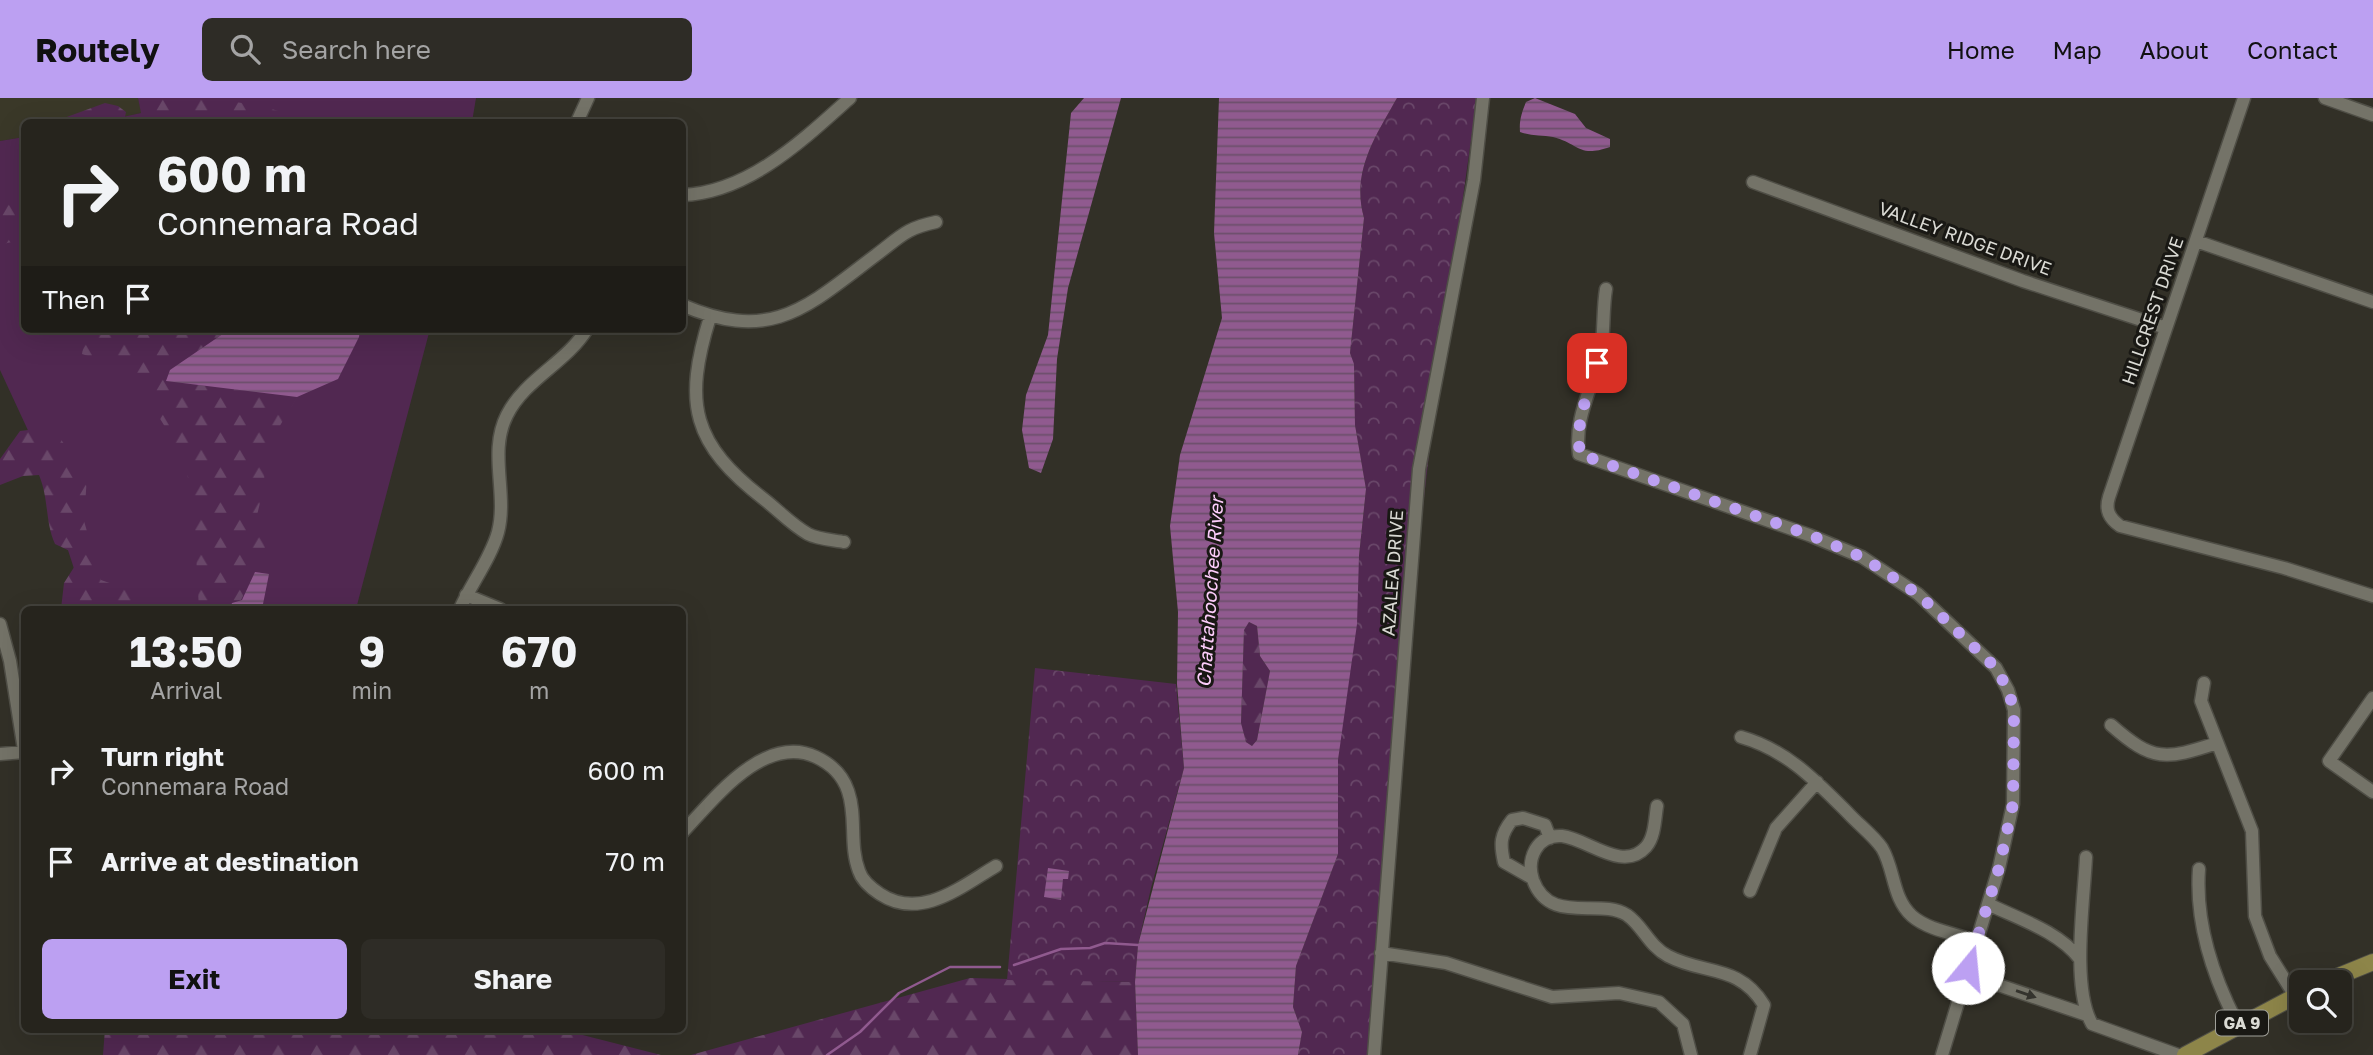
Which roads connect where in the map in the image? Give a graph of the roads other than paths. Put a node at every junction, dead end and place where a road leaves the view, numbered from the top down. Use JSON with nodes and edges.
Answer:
{"nodes":[{"id":1,"x":588,"y":98,"type":"edge"},
{"id":2,"x":850,"y":98,"type":"edge"},
{"id":3,"x":1483,"y":98,"type":"edge"},
{"id":4,"x":2244,"y":98,"type":"edge"},
{"id":5,"x":2325,"y":98,"type":"edge"},
{"id":6,"x":2373,"y":115,"type":"edge"},
{"id":7,"x":578,"y":119,"type":"edge"},
{"id":8,"x":1753,"y":181,"type":"dead end"},
{"id":9,"x":686,"y":195,"type":"edge"},
{"id":10,"x":936,"y":222,"type":"dead end"},
{"id":11,"x":2196,"y":241,"type":"junction"},
{"id":12,"x":1606,"y":289,"type":"dead end"},
{"id":13,"x":2373,"y":302,"type":"edge"},
{"id":14,"x":686,"y":307,"type":"edge"},
{"id":15,"x":710,"y":317,"type":"junction"},
{"id":16,"x":2166,"y":328,"type":"junction"},
{"id":17,"x":584,"y":333,"type":"edge"},
{"id":18,"x":844,"y":542,"type":"dead end"},
{"id":19,"x":466,"y":595,"type":"junction"},
{"id":20,"x":2373,"y":596,"type":"edge"},
{"id":21,"x":461,"y":606,"type":"edge"},
{"id":22,"x":493,"y":606,"type":"edge"},
{"id":23,"x":0,"y":624,"type":"edge"},
{"id":24,"x":2204,"y":683,"type":"dead end"},
{"id":25,"x":2373,"y":698,"type":"edge"},
{"id":26,"x":2111,"y":725,"type":"dead end"},
{"id":27,"x":21,"y":732,"type":"edge"},
{"id":28,"x":1741,"y":737,"type":"dead end"},
{"id":29,"x":2217,"y":743,"type":"junction"},
{"id":30,"x":21,"y":751,"type":"edge"},
{"id":31,"x":0,"y":754,"type":"edge"},
{"id":32,"x":1817,"y":782,"type":"junction"},
{"id":33,"x":2371,"y":788,"type":"edge"},
{"id":34,"x":1657,"y":806,"type":"dead end"},
{"id":35,"x":686,"y":829,"type":"edge"},
{"id":36,"x":1550,"y":838,"type":"junction"},
{"id":37,"x":2086,"y":857,"type":"dead end"},
{"id":38,"x":996,"y":866,"type":"dead end"},
{"id":39,"x":2199,"y":869,"type":"dead end"},
{"id":40,"x":1532,"y":877,"type":"junction"},
{"id":41,"x":1750,"y":891,"type":"dead end"},
{"id":42,"x":1988,"y":904,"type":"junction"},
{"id":43,"x":1976,"y":941,"type":"junction"},
{"id":44,"x":1381,"y":953,"type":"junction"},
{"id":45,"x":2080,"y":959,"type":"junction"},
{"id":46,"x":2373,"y":962,"type":"edge"},
{"id":47,"x":1967,"y":971,"type":"junction"},
{"id":48,"x":2352,"y":971,"type":"edge"},
{"id":49,"x":2289,"y":982,"type":"edge"},
{"id":50,"x":2289,"y":1000,"type":"edge"},
{"id":51,"x":2086,"y":1012,"type":"junction"},
{"id":52,"x":2238,"y":1025,"type":"junction"},
{"id":53,"x":1374,"y":1055,"type":"edge"},
{"id":54,"x":1691,"y":1055,"type":"edge"},
{"id":55,"x":1750,"y":1055,"type":"edge"},
{"id":56,"x":1942,"y":1055,"type":"edge"},
{"id":57,"x":2178,"y":1055,"type":"edge"},
{"id":58,"x":2185,"y":1055,"type":"edge"}],
"edges":[{"from":1,"to":7,"type":"street"},
{"from":2,"to":9,"type":"street"},
{"from":3,"to":44,"type":"street","name":"AZALEA DRIVE"},
{"from":4,"to":11,"type":"street","name":"HILLCREST DRIVE"},
{"from":5,"to":6,"type":"street"},
{"from":8,"to":16,"type":"street","name":"VALLEY RIDGE DRIVE"},
{"from":10,"to":15,"type":"street"},
{"from":11,"to":13,"type":"street"},
{"from":11,"to":16,"type":"street","name":"HILLCREST DRIVE"},
{"from":12,"to":42,"type":"street"},
{"from":14,"to":15,"type":"street"},
{"from":15,"to":18,"type":"street"},
{"from":16,"to":20,"type":"street","name":"HILLCREST DRIVE"},
{"from":17,"to":19,"type":"street"},
{"from":19,"to":21,"type":"street"},
{"from":19,"to":22,"type":"street"},
{"from":23,"to":27,"type":"street"},
{"from":24,"to":29,"type":"street"},
{"from":25,"to":33,"type":"street"},
{"from":26,"to":29,"type":"street"},
{"from":28,"to":32,"type":"street"},
{"from":29,"to":49,"type":"street"},
{"from":30,"to":31,"type":"street"},
{"from":32,"to":41,"type":"street"},
{"from":32,"to":43,"type":"street"},
{"from":34,"to":36,"type":"street"},
{"from":35,"to":38,"type":"street"},
{"from":36,"to":40,"type":"street"},
{"from":36,"to":40,"type":"street"},
{"from":37,"to":45,"type":"street"},
{"from":39,"to":52,"type":"street"},
{"from":40,"to":55,"type":"street"},
{"from":42,"to":43,"type":"street"},
{"from":42,"to":45,"type":"street"},
{"from":43,"to":47,"type":"street"},
{"from":44,"to":53,"type":"street","name":"AZALEA DRIVE"},
{"from":44,"to":54,"type":"street"},
{"from":45,"to":51,"type":"street"},
{"from":46,"to":48,"type":"main road"},
{"from":47,"to":51,"type":"street","one_way":true},
{"from":47,"to":56,"type":"street"},
{"from":50,"to":52,"type":"main road","number":"GA 9"},
{"from":51,"to":57,"type":"street"},
{"from":52,"to":58,"type":"main road","number":"GA 9"}]}
